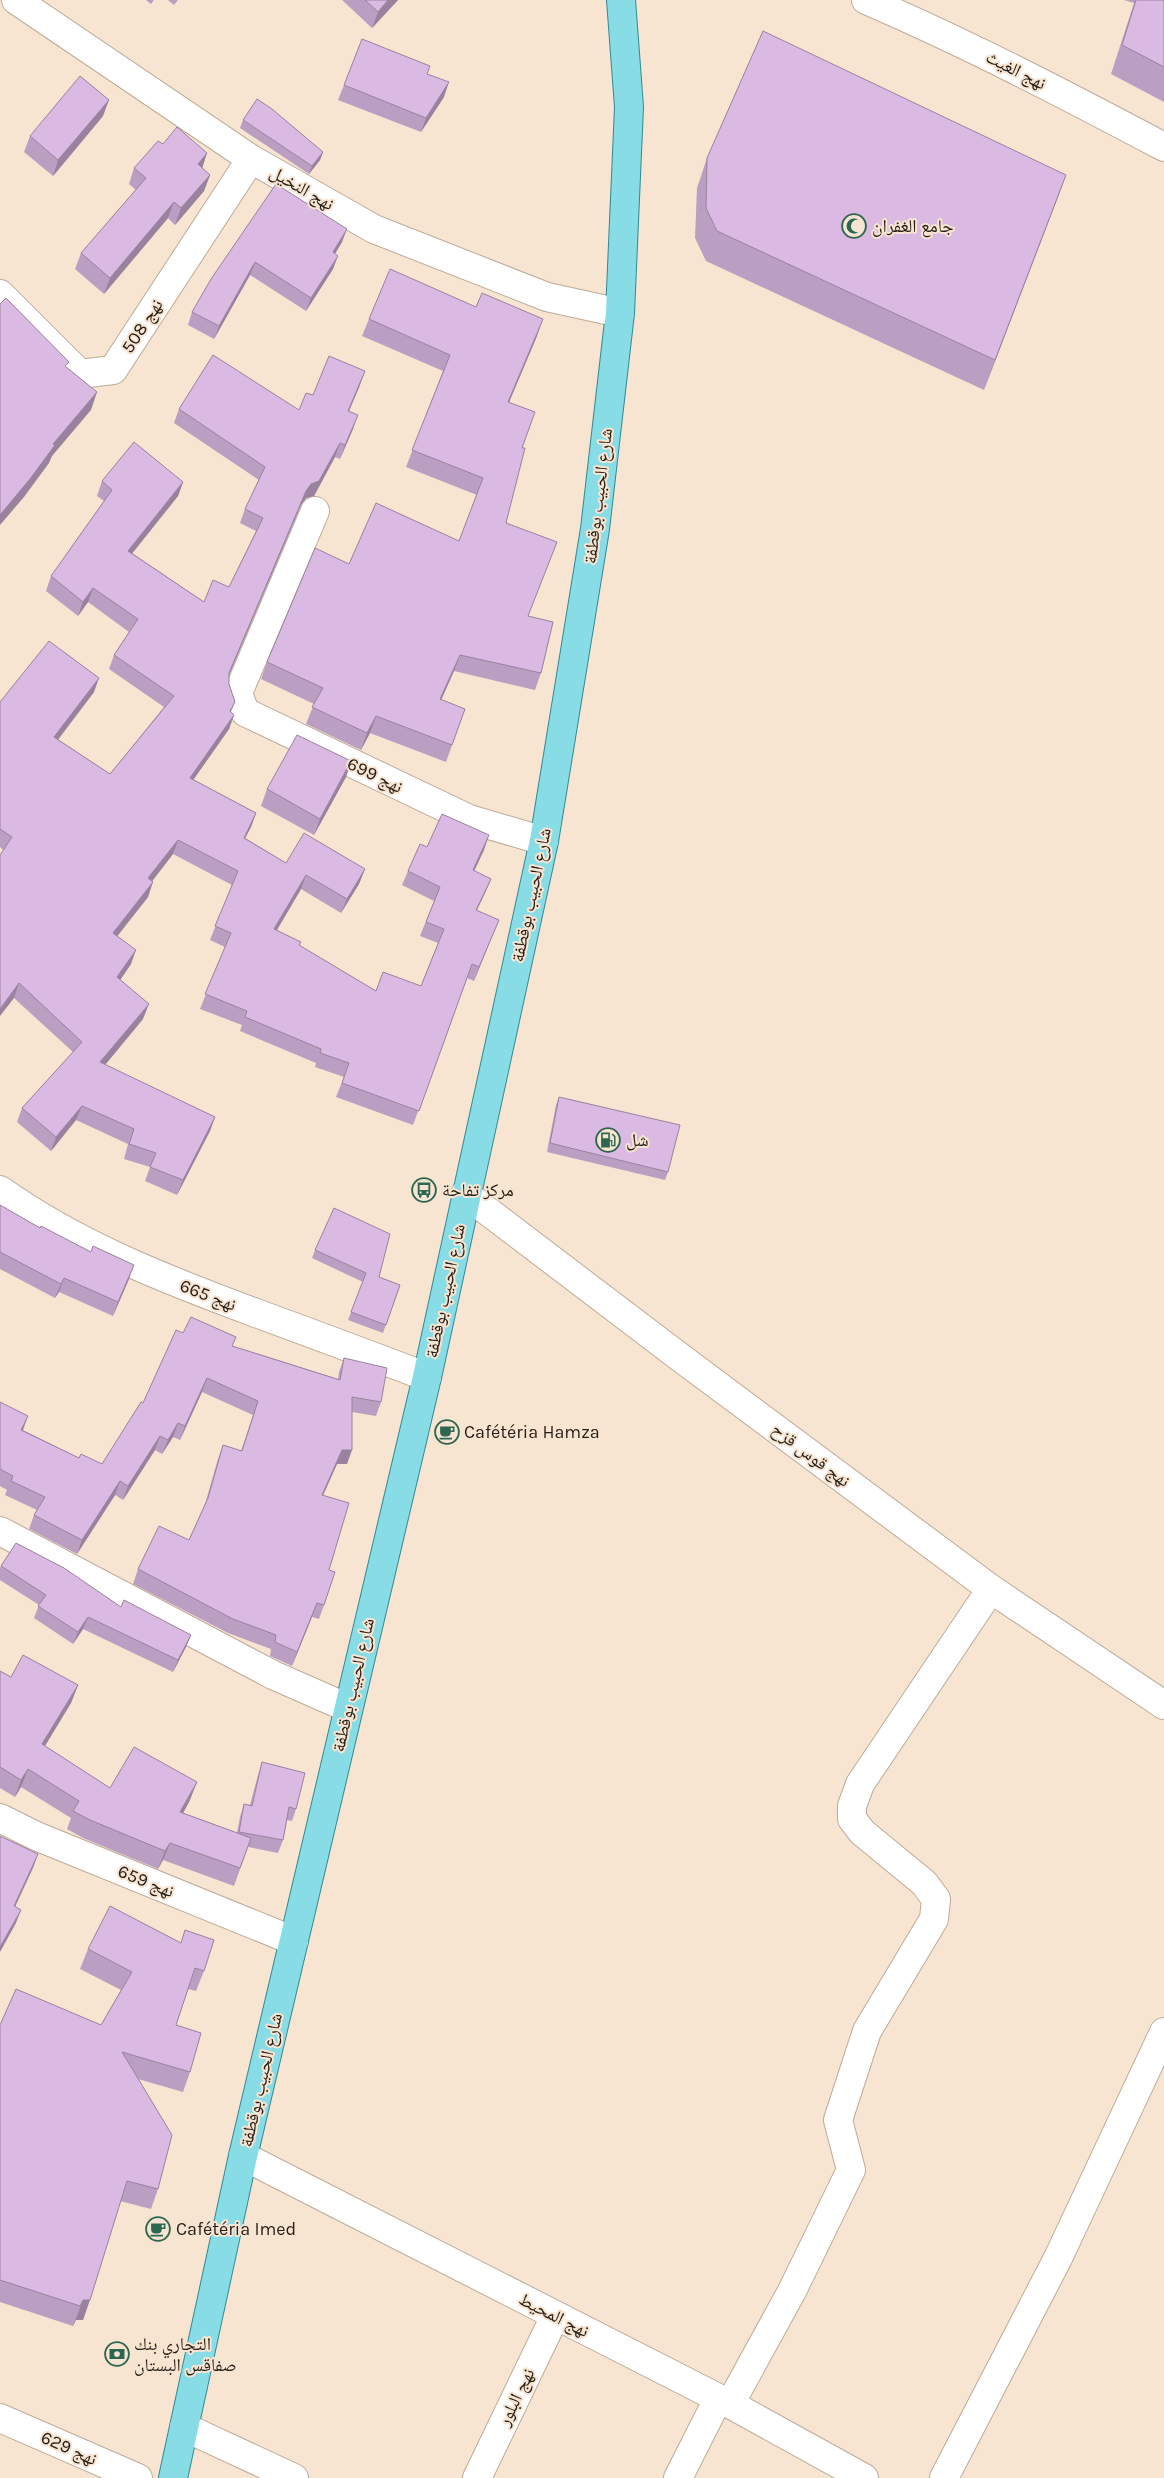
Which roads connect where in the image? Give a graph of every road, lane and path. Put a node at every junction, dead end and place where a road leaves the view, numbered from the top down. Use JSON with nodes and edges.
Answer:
{"nodes":[{"id":1,"x":16,"y":0,"type":"edge"},
{"id":2,"x":621,"y":0,"type":"edge"},
{"id":3,"x":866,"y":0,"type":"edge"},
{"id":4,"x":1164,"y":147,"type":"edge"},
{"id":5,"x":251,"y":159,"type":"junction"},
{"id":6,"x":0,"y":294,"type":"edge"},
{"id":7,"x":620,"y":313,"type":"junction"},
{"id":8,"x":314,"y":511,"type":"dead end"},
{"id":9,"x":544,"y":841,"type":"junction"},
{"id":10,"x":0,"y":1190,"type":"edge"},
{"id":11,"x":465,"y":1194,"type":"junction"},
{"id":12,"x":427,"y":1377,"type":"junction"},
{"id":13,"x":0,"y":1531,"type":"edge"},
{"id":14,"x":991,"y":1589,"type":"junction"},
{"id":15,"x":1164,"y":1705,"type":"edge"},
{"id":16,"x":348,"y":1708,"type":"junction"},
{"id":17,"x":0,"y":1818,"type":"edge"},
{"id":18,"x":294,"y":1941,"type":"junction"},
{"id":19,"x":1164,"y":2032,"type":"edge"},
{"id":20,"x":242,"y":2156,"type":"junction"},
{"id":21,"x":555,"y":2316,"type":"junction"},
{"id":22,"x":724,"y":2401,"type":"junction"},
{"id":23,"x":0,"y":2418,"type":"edge"},
{"id":24,"x":184,"y":2426,"type":"junction"},
{"id":25,"x":138,"y":2478,"type":"edge"},
{"id":26,"x":173,"y":2478,"type":"edge"},
{"id":27,"x":294,"y":2478,"type":"edge"},
{"id":28,"x":477,"y":2478,"type":"edge"},
{"id":29,"x":678,"y":2478,"type":"edge"},
{"id":30,"x":864,"y":2478,"type":"edge"},
{"id":31,"x":944,"y":2478,"type":"edge"}],
"edges":[{"from":1,"to":5,"type":"street","name":"نهج النخيل"},
{"from":2,"to":7,"type":"main road","name":"شارع الحبيب بوقطفة"},
{"from":3,"to":4,"type":"street","name":"نهج الغيث"},
{"from":5,"to":6,"type":"street","name":"نهج 508"},
{"from":5,"to":7,"type":"street","name":"نهج النخيل"},
{"from":7,"to":9,"type":"main road","name":"شارع الحبيب بوقطفة"},
{"from":8,"to":9,"type":"street","name":"نهج 699"},
{"from":9,"to":11,"type":"main road","name":"شارع الحبيب بوقطفة"},
{"from":10,"to":12,"type":"street","name":"نهج 665"},
{"from":11,"to":12,"type":"main road","name":"شارع الحبيب بوقطفة"},
{"from":11,"to":14,"type":"street","name":"نهج قوس قزح"},
{"from":12,"to":16,"type":"main road","name":"شارع الحبيب بوقطفة"},
{"from":13,"to":16,"type":"street"},
{"from":14,"to":15,"type":"street","name":"نهج قوس قزح"},
{"from":14,"to":22,"type":"street"},
{"from":16,"to":18,"type":"main road","name":"شارع الحبيب بوقطفة"},
{"from":17,"to":18,"type":"street","name":"نهج 659"},
{"from":18,"to":20,"type":"main road","name":"شارع الحبيب بوقطفة"},
{"from":19,"to":31,"type":"street"},
{"from":20,"to":21,"type":"street","name":"نهج المحيط"},
{"from":20,"to":24,"type":"main road","name":"شارع الحبيب بوقطفة"},
{"from":21,"to":22,"type":"street","name":"نهج المحيط"},
{"from":21,"to":28,"type":"street","name":"نهج البلور"},
{"from":22,"to":29,"type":"street"},
{"from":22,"to":30,"type":"street","name":"نهج المحيط"},
{"from":23,"to":25,"type":"street","name":"نهج 629"},
{"from":24,"to":26,"type":"main road","name":"شارع الحبيب بوقطفة"},
{"from":24,"to":27,"type":"street"}]}
